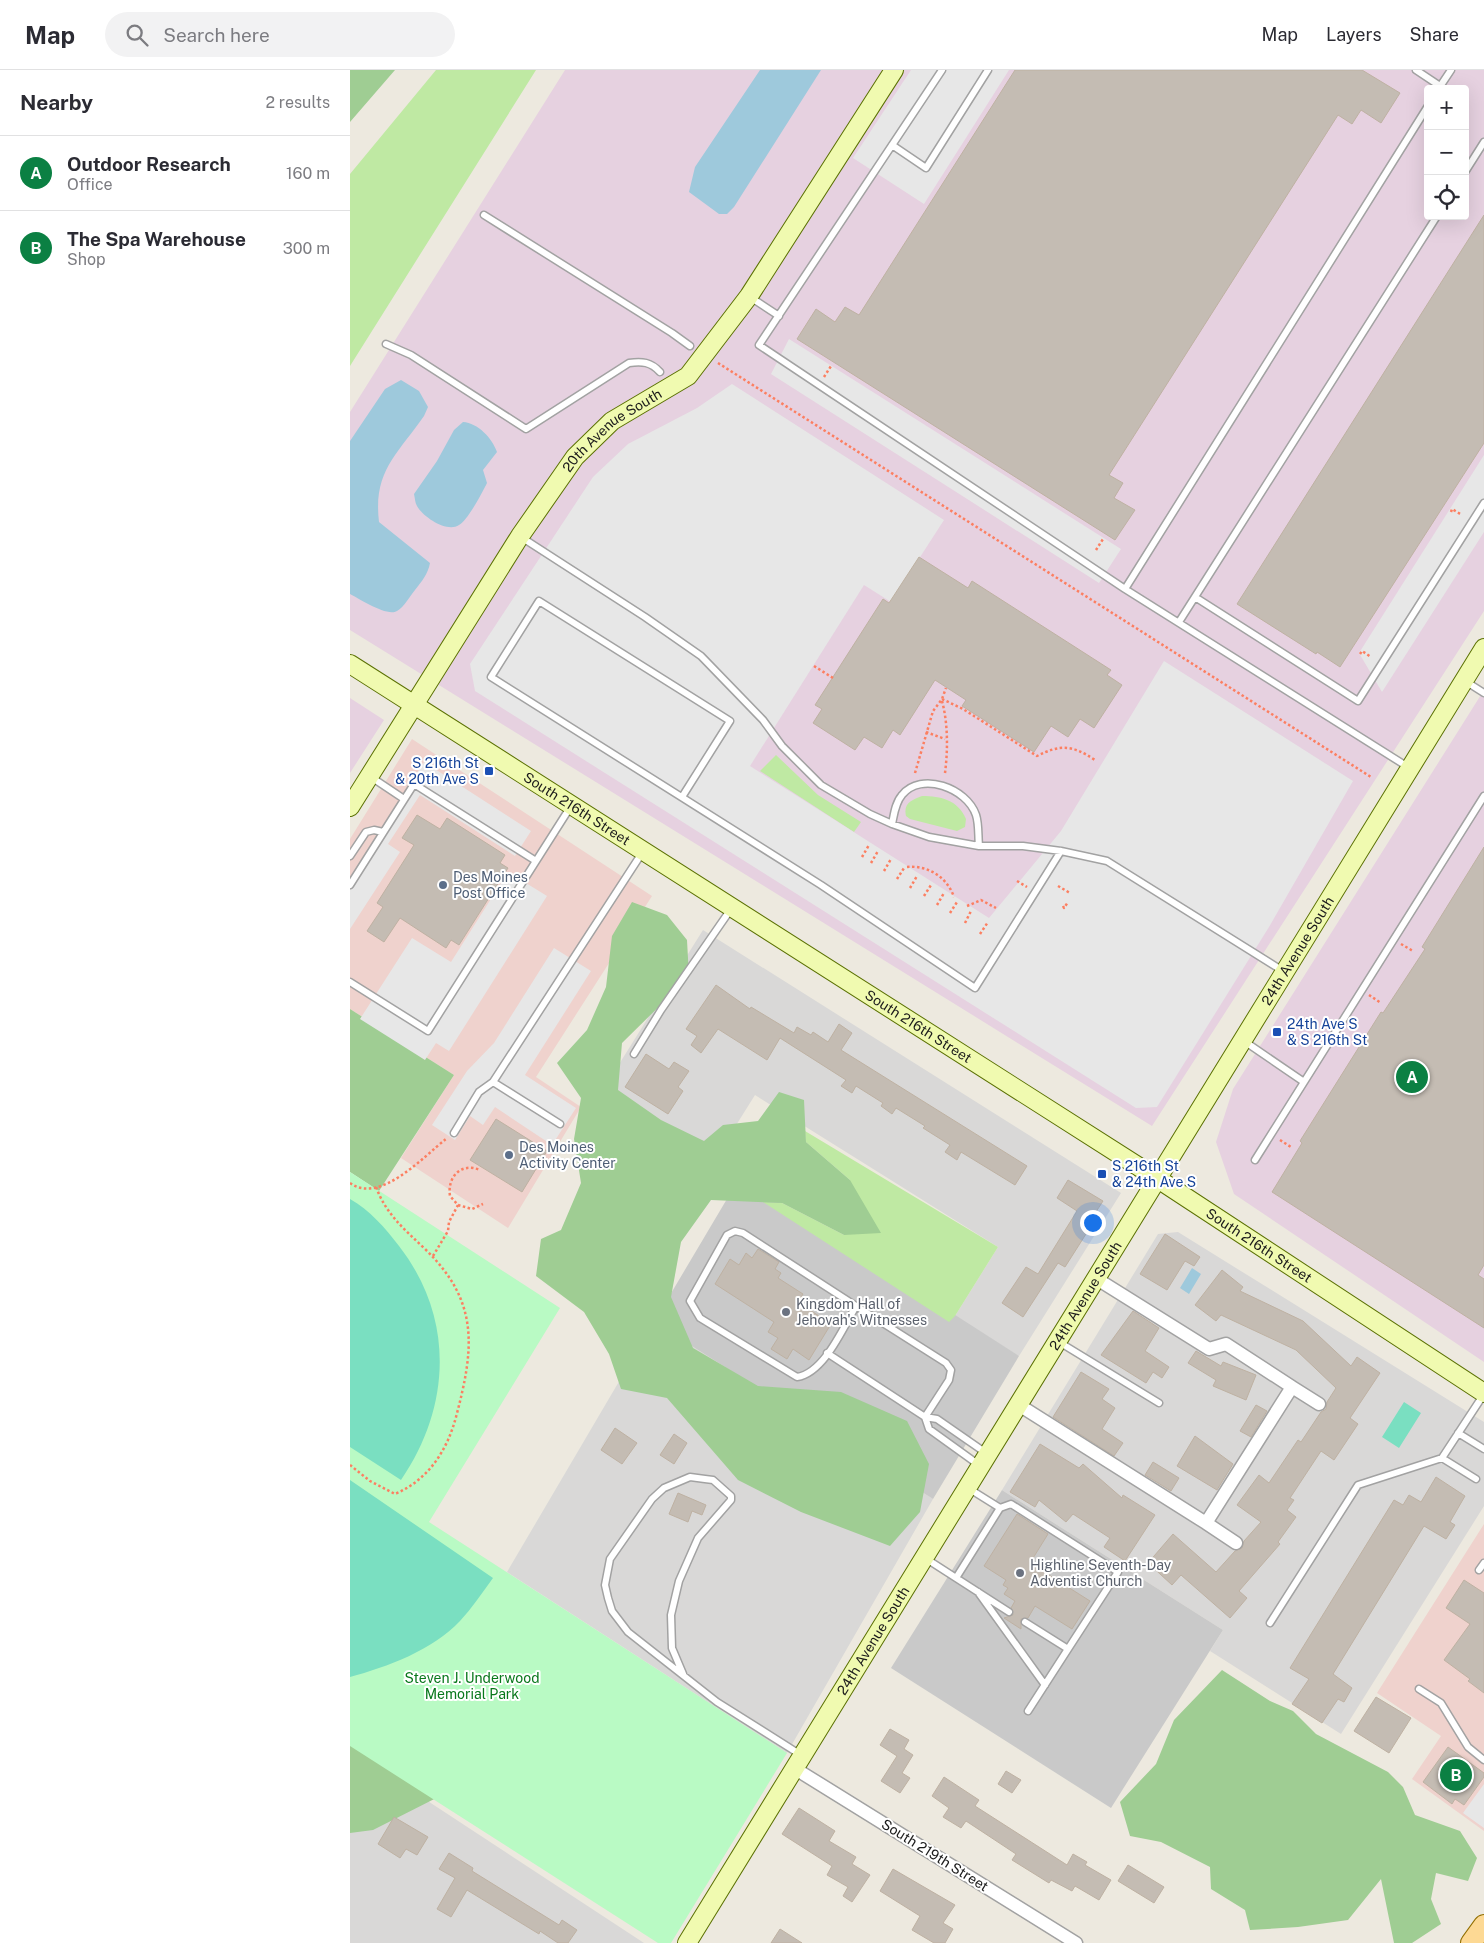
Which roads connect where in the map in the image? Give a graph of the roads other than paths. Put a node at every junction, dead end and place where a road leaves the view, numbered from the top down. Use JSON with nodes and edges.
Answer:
{"nodes":[{"id":1,"x":894,"y":70,"type":"edge"},
{"id":2,"x":942,"y":70,"type":"edge"},
{"id":3,"x":988,"y":70,"type":"edge"},
{"id":4,"x":1416,"y":70,"type":"edge"},
{"id":5,"x":1451,"y":70,"type":"edge"},
{"id":6,"x":1437,"y":85,"type":"edge"},
{"id":7,"x":1441,"y":85,"type":"edge"},
{"id":8,"x":1424,"y":112,"type":"edge"},
{"id":9,"x":1484,"y":142,"type":"edge"},
{"id":10,"x":892,"y":145,"type":"junction"},
{"id":11,"x":1469,"y":166,"type":"edge"},
{"id":12,"x":484,"y":214,"type":"dead end"},
{"id":13,"x":1434,"y":220,"type":"edge"},
{"id":14,"x":749,"y":296,"type":"junction"},
{"id":15,"x":779,"y":316,"type":"junction"},
{"id":16,"x":386,"y":344,"type":"dead end"},
{"id":17,"x":690,"y":346,"type":"dead end"},
{"id":18,"x":660,"y":372,"type":"dead end"},
{"id":19,"x":1484,"y":503,"type":"edge"},
{"id":20,"x":520,"y":536,"type":"junction"},
{"id":21,"x":1125,"y":589,"type":"junction"},
{"id":22,"x":1195,"y":597,"type":"junction"},
{"id":23,"x":1179,"y":622,"type":"junction"},
{"id":24,"x":1484,"y":648,"type":"edge"},
{"id":25,"x":350,"y":664,"type":"edge"},
{"id":26,"x":1464,"y":680,"type":"junction"},
{"id":27,"x":1484,"y":693,"type":"edge"},
{"id":28,"x":414,"y":705,"type":"junction"},
{"id":29,"x":1409,"y":768,"type":"junction"},
{"id":30,"x":370,"y":776,"type":"junction"},
{"id":31,"x":1484,"y":796,"type":"edge"},
{"id":32,"x":682,"y":797,"type":"junction"},
{"id":33,"x":404,"y":799,"type":"junction"},
{"id":34,"x":572,"y":804,"type":"junction"},
{"id":35,"x":350,"y":807,"type":"edge"},
{"id":36,"x":892,"y":824,"type":"junction"},
{"id":37,"x":383,"y":832,"type":"junction"},
{"id":38,"x":979,"y":846,"type":"junction"},
{"id":39,"x":644,"y":850,"type":"junction"},
{"id":40,"x":1061,"y":851,"type":"junction"},
{"id":41,"x":350,"y":856,"type":"edge"},
{"id":42,"x":536,"y":861,"type":"junction"},
{"id":43,"x":350,"y":885,"type":"edge"},
{"id":44,"x":732,"y":908,"type":"junction"},
{"id":45,"x":1284,"y":972,"type":"junction"},
{"id":46,"x":350,"y":982,"type":"edge"},
{"id":47,"x":1242,"y":1041,"type":"junction"},
{"id":48,"x":634,"y":1054,"type":"dead end"},
{"id":49,"x":493,"y":1082,"type":"junction"},
{"id":50,"x":1304,"y":1082,"type":"junction"},
{"id":51,"x":560,"y":1124,"type":"dead end"},
{"id":52,"x":454,"y":1133,"type":"road end"},
{"id":53,"x":1255,"y":1160,"type":"dead end"},
{"id":54,"x":1158,"y":1179,"type":"junction"},
{"id":55,"x":1097,"y":1279,"type":"junction"},
{"id":56,"x":856,"y":1306,"type":"junction"},
{"id":57,"x":1058,"y":1341,"type":"junction"},
{"id":58,"x":827,"y":1353,"type":"junction"},
{"id":59,"x":1292,"y":1387,"type":"junction"},
{"id":60,"x":1484,"y":1394,"type":"edge"},
{"id":61,"x":1159,"y":1403,"type":"dead end"},
{"id":62,"x":1319,"y":1404,"type":"dead end"},
{"id":63,"x":1019,"y":1405,"type":"junction"},
{"id":64,"x":925,"y":1417,"type":"junction"},
{"id":65,"x":1458,"y":1433,"type":"junction"},
{"id":66,"x":1484,"y":1449,"type":"edge"},
{"id":67,"x":1442,"y":1458,"type":"junction"},
{"id":68,"x":985,"y":1460,"type":"junction"},
{"id":69,"x":1476,"y":1479,"type":"dead end"},
{"id":70,"x":968,"y":1488,"type":"junction"},
{"id":71,"x":1000,"y":1508,"type":"junction"},
{"id":72,"x":1206,"y":1523,"type":"junction"},
{"id":73,"x":1236,"y":1543,"type":"dead end"},
{"id":74,"x":924,"y":1558,"type":"junction"},
{"id":75,"x":1484,"y":1563,"type":"edge"},
{"id":76,"x":1479,"y":1570,"type":"dead end"},
{"id":77,"x":956,"y":1578,"type":"junction"},
{"id":78,"x":978,"y":1592,"type":"junction"},
{"id":79,"x":1009,"y":1612,"type":"dead end"},
{"id":80,"x":1025,"y":1622,"type":"dead end"},
{"id":81,"x":1270,"y":1623,"type":"dead end"},
{"id":82,"x":1068,"y":1649,"type":"junction"},
{"id":83,"x":683,"y":1674,"type":"junction"},
{"id":84,"x":1045,"y":1685,"type":"junction"},
{"id":85,"x":1419,"y":1689,"type":"dead end"},
{"id":86,"x":1028,"y":1712,"type":"dead end"},
{"id":87,"x":1484,"y":1760,"type":"edge"},
{"id":88,"x":798,"y":1762,"type":"junction"},
{"id":89,"x":1484,"y":1925,"type":"edge"},
{"id":90,"x":687,"y":1943,"type":"edge"},
{"id":91,"x":1076,"y":1943,"type":"edge"},
{"id":92,"x":1471,"y":1943,"type":"edge"}],
"edges":[{"from":1,"to":14,"type":"street","name":"20th Avenue South"},
{"from":2,"to":10,"type":"lane"},
{"from":3,"to":10,"type":"lane"},
{"from":4,"to":6,"type":"lane"},
{"from":5,"to":7,"type":"lane"},
{"from":8,"to":21,"type":"lane"},
{"from":9,"to":11,"type":"lane"},
{"from":10,"to":15,"type":"lane"},
{"from":12,"to":17,"type":"lane"},
{"from":13,"to":22,"type":"lane"},
{"from":14,"to":15,"type":"lane"},
{"from":14,"to":20,"type":"street","name":"20th Avenue South"},
{"from":15,"to":21,"type":"lane"},
{"from":16,"to":18,"type":"lane"},
{"from":19,"to":22,"type":"lane"},
{"from":20,"to":28,"type":"street","name":"20th Avenue South"},
{"from":20,"to":36,"type":"lane"},
{"from":21,"to":23,"type":"lane"},
{"from":22,"to":23,"type":"lane"},
{"from":23,"to":29,"type":"lane"},
{"from":24,"to":26,"type":"street","name":"24th Avenue South"},
{"from":25,"to":28,"type":"street","name":"South 216th Street"},
{"from":26,"to":27,"type":"lane"},
{"from":26,"to":29,"type":"street","name":"24th Avenue South"},
{"from":28,"to":30,"type":"street","name":"20th Avenue South"},
{"from":28,"to":34,"type":"street","name":"South 216th Street"},
{"from":29,"to":45,"type":"street","name":"24th Avenue South"},
{"from":30,"to":33,"type":"lane"},
{"from":30,"to":35,"type":"street","name":"20th Avenue South"},
{"from":31,"to":50,"type":"lane"},
{"from":32,"to":32,"type":"lane"},
{"from":32,"to":40,"type":"lane"},
{"from":33,"to":37,"type":"lane"},
{"from":33,"to":42,"type":"lane"},
{"from":34,"to":39,"type":"street","name":"South 216th Street"},
{"from":34,"to":42,"type":"lane"},
{"from":36,"to":38,"type":"lane"},
{"from":36,"to":38,"type":"lane"},
{"from":37,"to":41,"type":"lane"},
{"from":37,"to":43,"type":"lane"},
{"from":38,"to":40,"type":"lane"},
{"from":39,"to":44,"type":"street","name":"South 216th Street"},
{"from":39,"to":49,"type":"lane"},
{"from":40,"to":45,"type":"lane"},
{"from":42,"to":46,"type":"lane"},
{"from":44,"to":48,"type":"lane"},
{"from":44,"to":54,"type":"street","name":"South 216th Street"},
{"from":45,"to":47,"type":"street","name":"24th Avenue South"},
{"from":47,"to":50,"type":"lane"},
{"from":47,"to":54,"type":"street","name":"24th Avenue South"},
{"from":49,"to":51,"type":"lane"},
{"from":49,"to":52,"type":"lane"},
{"from":50,"to":53,"type":"lane"},
{"from":54,"to":55,"type":"street","name":"24th Avenue South"},
{"from":54,"to":60,"type":"street","name":"South 216th Street"},
{"from":55,"to":57,"type":"street","name":"24th Avenue South"},
{"from":55,"to":59,"type":"street"},
{"from":56,"to":58,"type":"lane"},
{"from":56,"to":58,"type":"lane"},
{"from":56,"to":64,"type":"lane"},
{"from":57,"to":61,"type":"lane"},
{"from":57,"to":63,"type":"street","name":"24th Avenue South"},
{"from":58,"to":64,"type":"lane"},
{"from":59,"to":62,"type":"street"},
{"from":59,"to":72,"type":"street"},
{"from":60,"to":65,"type":"lane"},
{"from":63,"to":68,"type":"street","name":"24th Avenue South"},
{"from":63,"to":72,"type":"street"},
{"from":64,"to":68,"type":"lane"},
{"from":64,"to":68,"type":"lane"},
{"from":65,"to":66,"type":"lane"},
{"from":65,"to":67,"type":"lane"},
{"from":67,"to":69,"type":"lane"},
{"from":67,"to":81,"type":"lane"},
{"from":68,"to":70,"type":"street","name":"24th Avenue South"},
{"from":70,"to":71,"type":"lane"},
{"from":70,"to":74,"type":"street","name":"24th Avenue South"},
{"from":71,"to":77,"type":"lane"},
{"from":71,"to":82,"type":"lane"},
{"from":72,"to":73,"type":"street"},
{"from":74,"to":77,"type":"lane"},
{"from":74,"to":88,"type":"street","name":"24th Avenue South"},
{"from":75,"to":76,"type":"lane"},
{"from":77,"to":78,"type":"lane"},
{"from":78,"to":79,"type":"lane"},
{"from":78,"to":84,"type":"lane"},
{"from":80,"to":82,"type":"lane"},
{"from":82,"to":84,"type":"lane"},
{"from":83,"to":83,"type":"lane"},
{"from":83,"to":88,"type":"lane"},
{"from":84,"to":86,"type":"lane"},
{"from":85,"to":87,"type":"lane"},
{"from":88,"to":90,"type":"street","name":"24th Avenue South"},
{"from":88,"to":91,"type":"street","name":"South 219th Street"},
{"from":89,"to":92,"type":"main road"}]}
